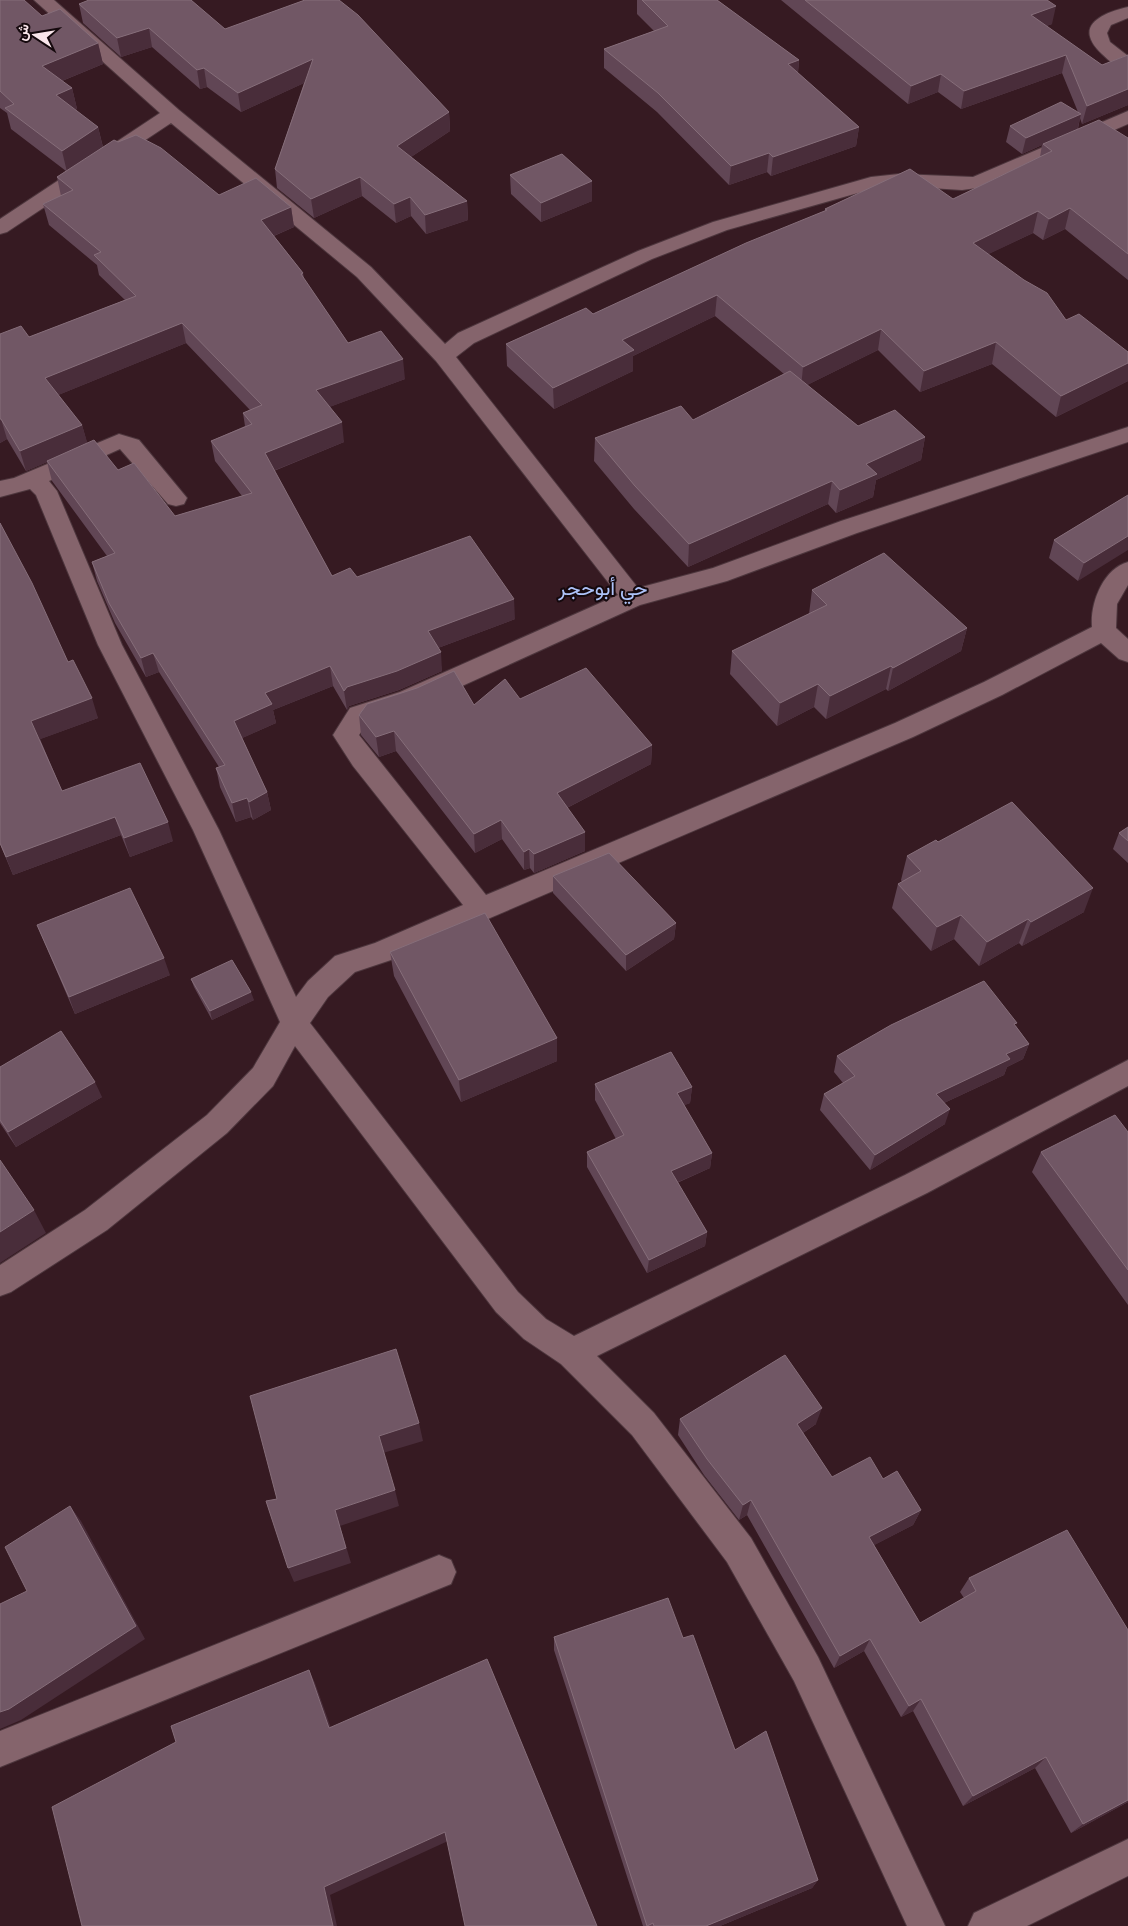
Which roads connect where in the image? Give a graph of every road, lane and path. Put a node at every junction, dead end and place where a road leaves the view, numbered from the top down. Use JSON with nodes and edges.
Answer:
{"nodes":[{"id":1,"x":43,"y":0,"type":"edge"},
{"id":2,"x":1128,"y":12,"type":"edge"},
{"id":3,"x":1128,"y":65,"type":"edge"},
{"id":4,"x":172,"y":114,"type":"junction"},
{"id":5,"x":1128,"y":117,"type":"edge"},
{"id":6,"x":0,"y":228,"type":"edge"},
{"id":7,"x":444,"y":356,"type":"junction"},
{"id":8,"x":1128,"y":434,"type":"edge"},
{"id":9,"x":32,"y":478,"type":"junction"},
{"id":10,"x":0,"y":489,"type":"edge"},
{"id":11,"x":176,"y":498,"type":"dead end"},
{"id":12,"x":1128,"y":570,"type":"edge"},
{"id":13,"x":633,"y":598,"type":"junction"},
{"id":14,"x":1104,"y":631,"type":"junction"},
{"id":15,"x":1128,"y":653,"type":"edge"},
{"id":16,"x":481,"y":908,"type":"junction"},
{"id":17,"x":294,"y":1023,"type":"junction"},
{"id":18,"x":1128,"y":1072,"type":"edge"},
{"id":19,"x":0,"y":1282,"type":"edge"},
{"id":20,"x":572,"y":1353,"type":"junction"},
{"id":21,"x":439,"y":1572,"type":"dead end"},
{"id":22,"x":0,"y":1749,"type":"edge"},
{"id":23,"x":1128,"y":1857,"type":"edge"},
{"id":24,"x":926,"y":1926,"type":"edge"},
{"id":25,"x":987,"y":1926,"type":"edge"}],
"edges":[{"from":1,"to":4,"type":"street"},
{"from":2,"to":3,"type":"street"},
{"from":4,"to":6,"type":"street"},
{"from":4,"to":7,"type":"street"},
{"from":5,"to":7,"type":"street"},
{"from":7,"to":13,"type":"street"},
{"from":8,"to":13,"type":"street"},
{"from":9,"to":10,"type":"street"},
{"from":9,"to":11,"type":"street"},
{"from":9,"to":17,"type":"street"},
{"from":12,"to":14,"type":"street"},
{"from":13,"to":16,"type":"street"},
{"from":14,"to":15,"type":"street"},
{"from":14,"to":16,"type":"street"},
{"from":16,"to":17,"type":"street"},
{"from":17,"to":19,"type":"street"},
{"from":17,"to":20,"type":"street"},
{"from":18,"to":20,"type":"street"},
{"from":20,"to":24,"type":"street"},
{"from":21,"to":22,"type":"street"},
{"from":23,"to":25,"type":"street"}]}
